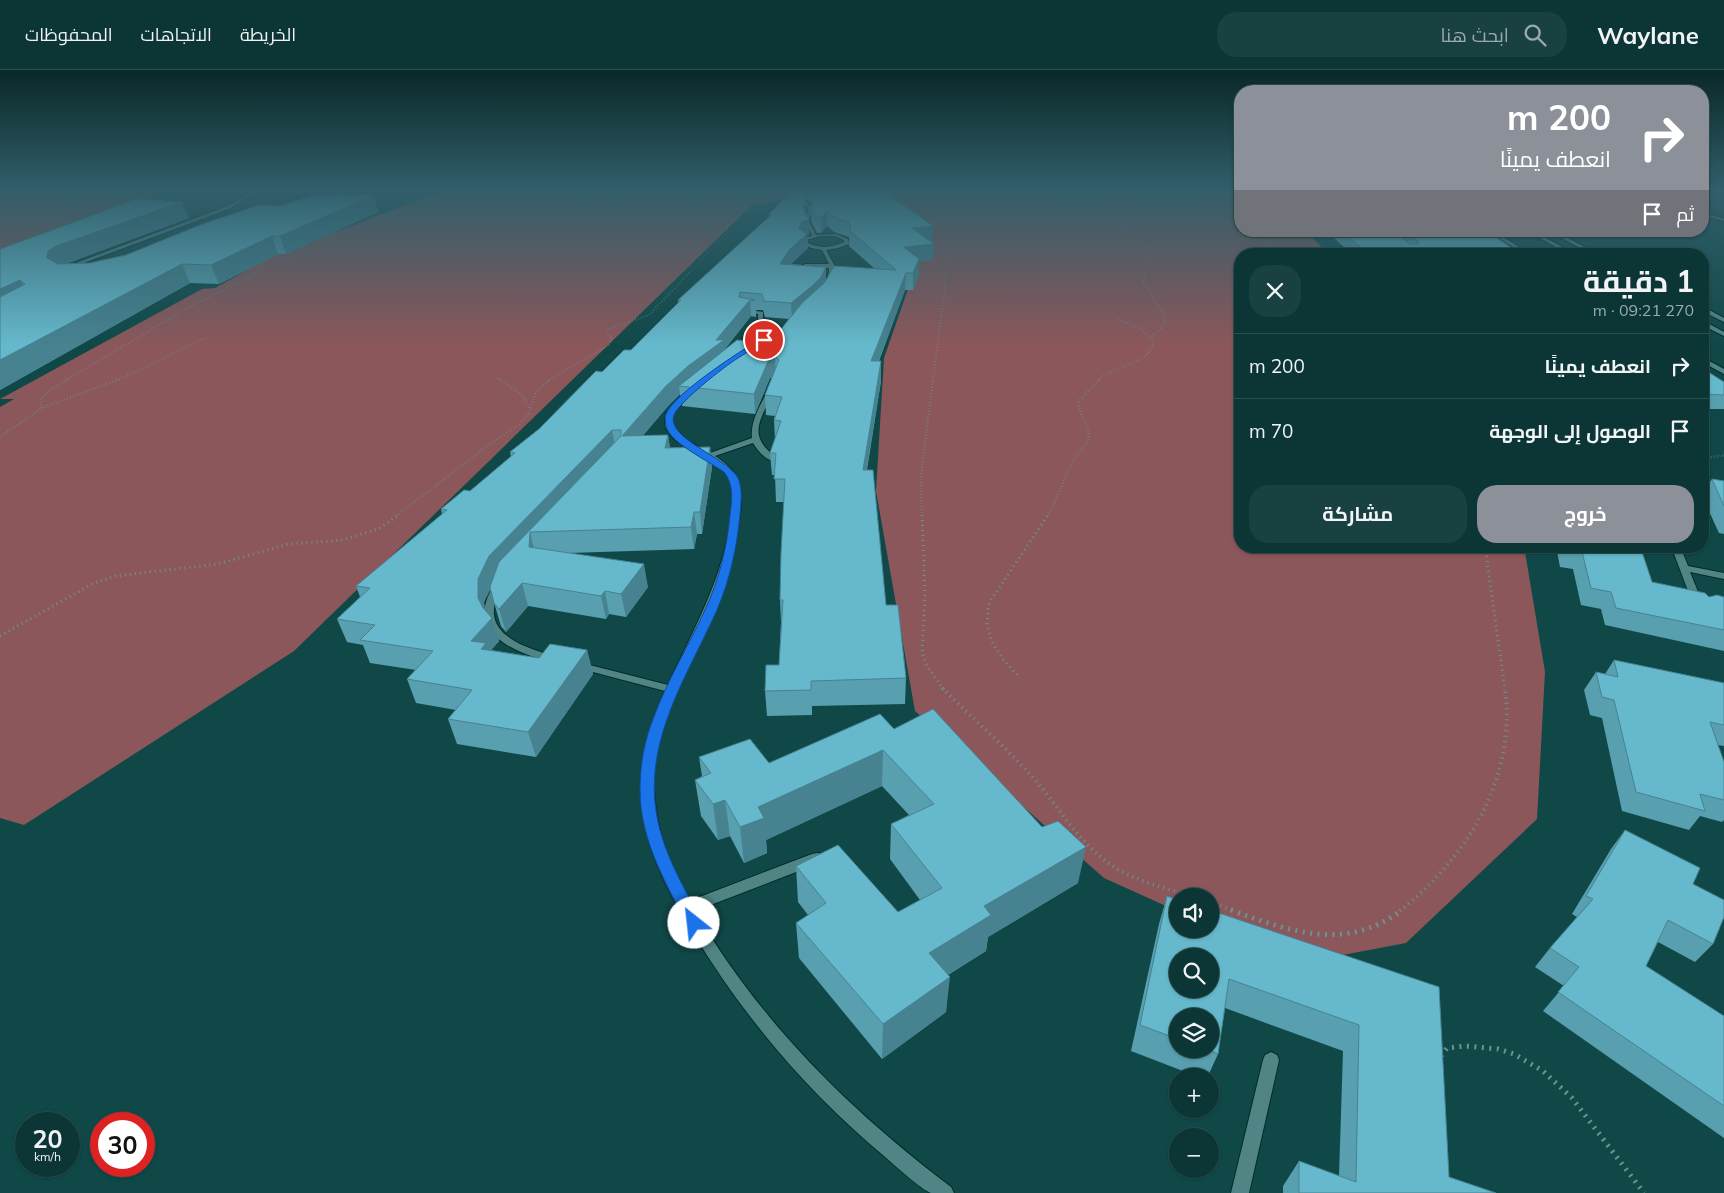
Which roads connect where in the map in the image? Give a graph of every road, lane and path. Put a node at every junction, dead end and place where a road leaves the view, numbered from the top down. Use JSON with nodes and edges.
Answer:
{"nodes":[{"id":1,"x":138,"y":242,"type":"edge"},
{"id":2,"x":323,"y":242,"type":"edge"},
{"id":3,"x":719,"y":242,"type":"edge"},
{"id":4,"x":803,"y":242,"type":"edge"},
{"id":5,"x":846,"y":242,"type":"edge"},
{"id":6,"x":956,"y":242,"type":"edge"},
{"id":7,"x":1143,"y":242,"type":"edge"},
{"id":8,"x":1263,"y":242,"type":"edge"},
{"id":9,"x":1573,"y":242,"type":"edge"},
{"id":10,"x":823,"y":248,"type":"junction"},
{"id":11,"x":1275,"y":248,"type":"edge"},
{"id":12,"x":1584,"y":248,"type":"edge"},
{"id":13,"x":832,"y":266,"type":"junction"},
{"id":14,"x":794,"y":267,"type":"edge"},
{"id":15,"x":61,"y":272,"type":"edge"},
{"id":16,"x":824,"y":295,"type":"edge"},
{"id":17,"x":744,"y":312,"type":"edge"},
{"id":18,"x":1709,"y":312,"type":"edge"},
{"id":19,"x":802,"y":317,"type":"edge"},
{"id":20,"x":1114,"y":318,"type":"dead end"},
{"id":21,"x":1724,"y":320,"type":"edge"},
{"id":22,"x":1709,"y":326,"type":"edge"},
{"id":23,"x":781,"y":330,"type":"junction"},
{"id":24,"x":1724,"y":334,"type":"edge"},
{"id":25,"x":1151,"y":337,"type":"junction"},
{"id":26,"x":206,"y":338,"type":"dead end"},
{"id":27,"x":740,"y":354,"type":"edge"},
{"id":28,"x":1711,"y":364,"type":"edge"},
{"id":29,"x":1724,"y":372,"type":"edge"},
{"id":30,"x":497,"y":378,"type":"dead end"},
{"id":31,"x":772,"y":387,"type":"edge"},
{"id":32,"x":697,"y":388,"type":"edge"},
{"id":33,"x":42,"y":408,"type":"junction"},
{"id":34,"x":530,"y":409,"type":"junction"},
{"id":35,"x":0,"y":437,"type":"edge"},
{"id":36,"x":754,"y":440,"type":"junction"},
{"id":37,"x":1724,"y":455,"type":"edge"},
{"id":38,"x":709,"y":456,"type":"junction"},
{"id":39,"x":773,"y":458,"type":"edge"},
{"id":40,"x":1709,"y":458,"type":"edge"},
{"id":41,"x":1486,"y":553,"type":"edge"},
{"id":42,"x":1678,"y":553,"type":"edge"},
{"id":43,"x":1684,"y":568,"type":"junction"},
{"id":44,"x":507,"y":575,"type":"edge"},
{"id":45,"x":1724,"y":576,"type":"edge"},
{"id":46,"x":1700,"y":610,"type":"edge"},
{"id":47,"x":0,"y":636,"type":"edge"},
{"id":48,"x":1017,"y":675,"type":"dead end"},
{"id":49,"x":671,"y":689,"type":"junction"},
{"id":50,"x":830,"y":858,"type":"edge"},
{"id":51,"x":1169,"y":889,"type":"edge"},
{"id":52,"x":1219,"y":905,"type":"edge"},
{"id":53,"x":686,"y":908,"type":"junction"},
{"id":54,"x":1271,"y":1060,"type":"dead end"},
{"id":55,"x":1436,"y":1064,"type":"edge"},
{"id":56,"x":945,"y":1193,"type":"edge"},
{"id":57,"x":1240,"y":1193,"type":"edge"},
{"id":58,"x":1644,"y":1193,"type":"edge"}],
"edges":[{"from":1,"to":15,"type":"street"},
{"from":2,"to":33,"type":"path"},
{"from":3,"to":34,"type":"path"},
{"from":4,"to":10,"type":"street"},
{"from":5,"to":10,"type":"street"},
{"from":6,"to":51,"type":"path"},
{"from":7,"to":25,"type":"path"},
{"from":8,"to":11,"type":"path"},
{"from":9,"to":12,"type":"street"},
{"from":10,"to":13,"type":"street"},
{"from":13,"to":14,"type":"street"},
{"from":13,"to":16,"type":"street"},
{"from":17,"to":23,"type":"street"},
{"from":18,"to":21,"type":"street"},
{"from":19,"to":23,"type":"street"},
{"from":20,"to":25,"type":"path"},
{"from":22,"to":24,"type":"street"},
{"from":23,"to":27,"type":"street"},
{"from":25,"to":48,"type":"path"},
{"from":26,"to":33,"type":"path"},
{"from":28,"to":29,"type":"street"},
{"from":30,"to":34,"type":"path"},
{"from":31,"to":36,"type":"street"},
{"from":32,"to":38,"type":"street"},
{"from":33,"to":35,"type":"path"},
{"from":34,"to":47,"type":"path"},
{"from":36,"to":38,"type":"street"},
{"from":36,"to":39,"type":"street"},
{"from":37,"to":40,"type":"path"},
{"from":38,"to":49,"type":"street"},
{"from":41,"to":52,"type":"path"},
{"from":42,"to":43,"type":"street"},
{"from":43,"to":45,"type":"street"},
{"from":43,"to":46,"type":"street"},
{"from":44,"to":49,"type":"street"},
{"from":49,"to":53,"type":"street"},
{"from":50,"to":53,"type":"street"},
{"from":53,"to":56,"type":"street"},
{"from":54,"to":57,"type":"street"},
{"from":55,"to":58,"type":"path"}]}
